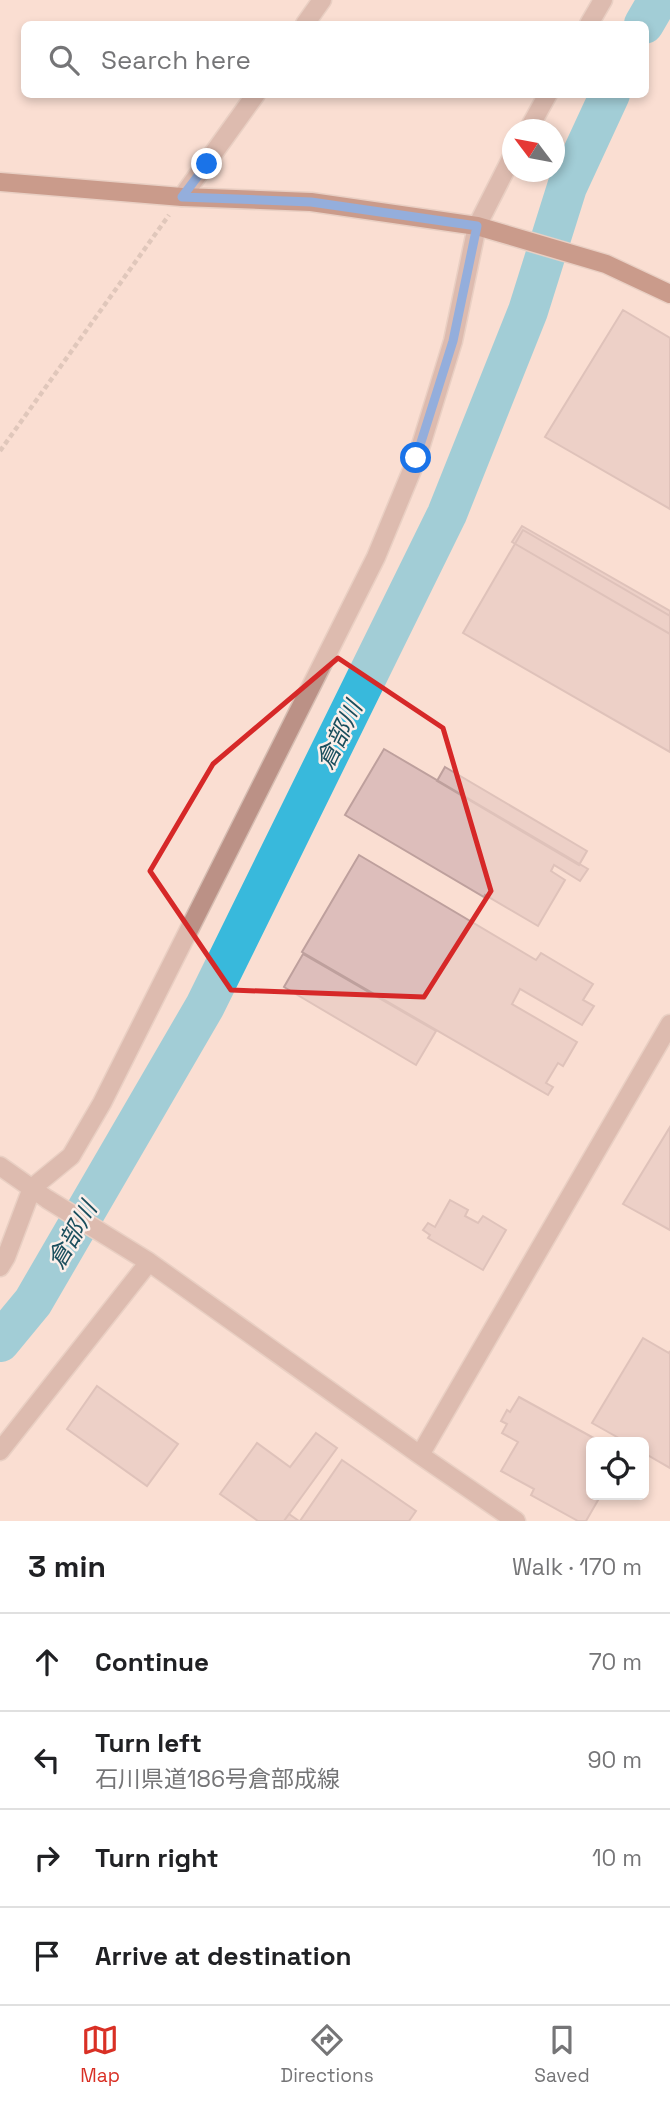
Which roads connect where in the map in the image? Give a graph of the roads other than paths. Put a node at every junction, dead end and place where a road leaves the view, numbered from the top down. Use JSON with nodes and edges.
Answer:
{"nodes":[{"id":1,"x":322,"y":0,"type":"edge"},
{"id":2,"x":603,"y":0,"type":"edge"},
{"id":3,"x":307,"y":21,"type":"edge"},
{"id":4,"x":591,"y":21,"type":"edge"},
{"id":5,"x":253,"y":98,"type":"edge"},
{"id":6,"x":546,"y":98,"type":"edge"},
{"id":7,"x":534,"y":119,"type":"edge"},
{"id":8,"x":0,"y":182,"type":"edge"},
{"id":9,"x":502,"y":182,"type":"edge"},
{"id":10,"x":182,"y":197,"type":"junction"},
{"id":11,"x":483,"y":227,"type":"junction"},
{"id":12,"x":670,"y":294,"type":"edge"},
{"id":13,"x":670,"y":1024,"type":"edge"},
{"id":14,"x":0,"y":1166,"type":"edge"},
{"id":15,"x":40,"y":1194,"type":"junction"},
{"id":16,"x":143,"y":1258,"type":"junction"},
{"id":17,"x":0,"y":1267,"type":"edge"},
{"id":18,"x":0,"y":1451,"type":"edge"},
{"id":19,"x":420,"y":1455,"type":"junction"},
{"id":20,"x":516,"y":1521,"type":"edge"}],
"edges":[{"from":1,"to":3,"type":"street"},
{"from":2,"to":4,"type":"street"},
{"from":5,"to":10,"type":"street"},
{"from":6,"to":7,"type":"street"},
{"from":8,"to":10,"type":"main road"},
{"from":9,"to":11,"type":"street"},
{"from":10,"to":11,"type":"main road"},
{"from":11,"to":12,"type":"main road"},
{"from":11,"to":15,"type":"street"},
{"from":13,"to":19,"type":"street"},
{"from":14,"to":15,"type":"street"},
{"from":15,"to":16,"type":"street"},
{"from":15,"to":17,"type":"street"},
{"from":16,"to":18,"type":"street"},
{"from":16,"to":19,"type":"street"},
{"from":19,"to":20,"type":"street"}]}
